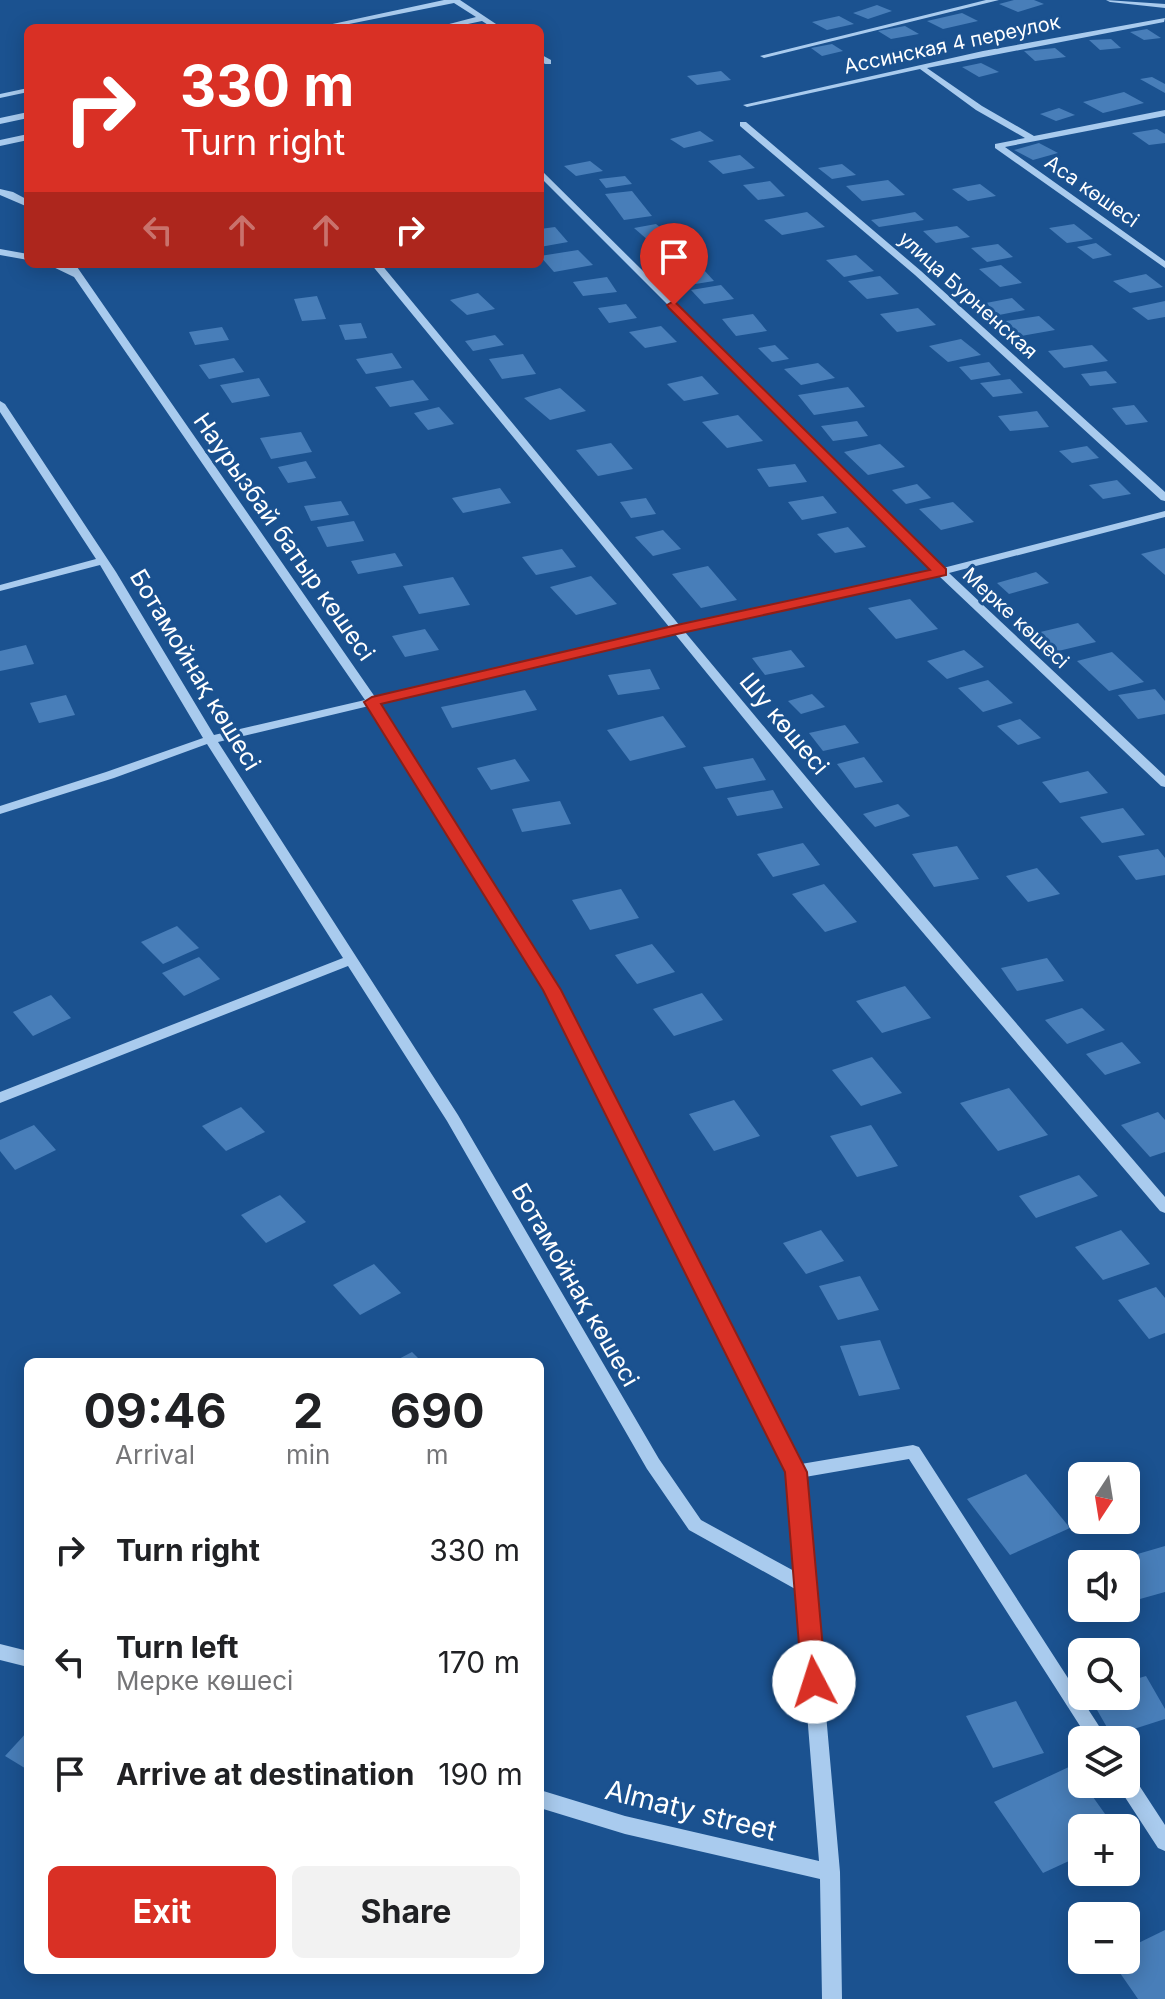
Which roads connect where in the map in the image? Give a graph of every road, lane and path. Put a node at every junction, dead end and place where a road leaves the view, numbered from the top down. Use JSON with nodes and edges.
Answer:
{"nodes":[{"id":1,"x":455,"y":0,"type":"edge"},
{"id":2,"x":995,"y":0,"type":"edge"},
{"id":3,"x":1110,"y":0,"type":"edge"},
{"id":4,"x":1165,"y":6,"type":"edge"},
{"id":5,"x":484,"y":18,"type":"junction"},
{"id":6,"x":1164,"y":20,"type":"edge"},
{"id":7,"x":338,"y":24,"type":"edge"},
{"id":8,"x":456,"y":24,"type":"edge"},
{"id":9,"x":492,"y":24,"type":"edge"},
{"id":10,"x":764,"y":56,"type":"dead end"},
{"id":11,"x":924,"y":69,"type":"junction"},
{"id":12,"x":24,"y":91,"type":"edge"},
{"id":13,"x":0,"y":96,"type":"edge"},
{"id":14,"x":747,"y":105,"type":"dead end"},
{"id":15,"x":1165,"y":113,"type":"edge"},
{"id":16,"x":24,"y":116,"type":"edge"},
{"id":17,"x":0,"y":121,"type":"edge"},
{"id":18,"x":743,"y":124,"type":"dead end"},
{"id":19,"x":24,"y":138,"type":"edge"},
{"id":20,"x":1032,"y":139,"type":"junction"},
{"id":21,"x":0,"y":143,"type":"edge"},
{"id":22,"x":544,"y":176,"type":"edge"},
{"id":23,"x":0,"y":192,"type":"edge"},
{"id":24,"x":24,"y":201,"type":"edge"},
{"id":25,"x":0,"y":252,"type":"edge"},
{"id":26,"x":24,"y":256,"type":"edge"},
{"id":27,"x":1165,"y":265,"type":"edge"},
{"id":28,"x":379,"y":268,"type":"edge"},
{"id":29,"x":74,"y":270,"type":"edge"},
{"id":30,"x":0,"y":404,"type":"edge"},
{"id":31,"x":1165,"y":498,"type":"edge"},
{"id":32,"x":1165,"y":514,"type":"edge"},
{"id":33,"x":103,"y":561,"type":"junction"},
{"id":34,"x":941,"y":572,"type":"junction"},
{"id":35,"x":0,"y":588,"type":"edge"},
{"id":36,"x":677,"y":630,"type":"junction"},
{"id":37,"x":372,"y":702,"type":"junction"},
{"id":38,"x":211,"y":740,"type":"junction"},
{"id":39,"x":1165,"y":783,"type":"edge"},
{"id":40,"x":0,"y":810,"type":"edge"},
{"id":41,"x":351,"y":960,"type":"junction"},
{"id":42,"x":0,"y":1098,"type":"edge"},
{"id":43,"x":1165,"y":1207,"type":"edge"},
{"id":44,"x":796,"y":1472,"type":"junction"},
{"id":45,"x":806,"y":1586,"type":"junction"},
{"id":46,"x":0,"y":1652,"type":"edge"},
{"id":47,"x":24,"y":1658,"type":"edge"},
{"id":48,"x":1090,"y":1726,"type":"edge"},
{"id":49,"x":1136,"y":1798,"type":"edge"},
{"id":50,"x":544,"y":1800,"type":"edge"},
{"id":51,"x":1165,"y":1842,"type":"edge"},
{"id":52,"x":830,"y":1872,"type":"junction"},
{"id":53,"x":832,"y":1999,"type":"edge"}],
"edges":[{"from":1,"to":5,"type":"street"},
{"from":1,"to":7,"type":"street"},
{"from":2,"to":10,"type":"street"},
{"from":3,"to":4,"type":"street"},
{"from":5,"to":8,"type":"street"},
{"from":5,"to":9,"type":"street"},
{"from":6,"to":11,"type":"street","name":"Ассинская 4 переулок"},
{"from":11,"to":14,"type":"street","name":"Ассинская 4 переулок"},
{"from":11,"to":20,"type":"street","name":"Аса көшесі"},
{"from":12,"to":13,"type":"street"},
{"from":15,"to":20,"type":"street"},
{"from":16,"to":17,"type":"street"},
{"from":18,"to":31,"type":"street","name":"улица Бурненская"},
{"from":19,"to":21,"type":"street"},
{"from":20,"to":27,"type":"street","name":"Аса көшесі"},
{"from":22,"to":34,"type":"street","name":"Мерке көшесі"},
{"from":23,"to":24,"type":"street"},
{"from":25,"to":26,"type":"street"},
{"from":28,"to":36,"type":"street","name":"Шу көшесі"},
{"from":29,"to":37,"type":"street","name":"Наурызбай батыр көшесі"},
{"from":30,"to":33,"type":"street","name":"Ботамойнақ көшесі"},
{"from":32,"to":34,"type":"street"},
{"from":33,"to":35,"type":"street"},
{"from":33,"to":38,"type":"street","name":"Ботамойнақ көшесі"},
{"from":34,"to":36,"type":"street"},
{"from":34,"to":39,"type":"street","name":"Мерке көшесі"},
{"from":36,"to":37,"type":"street"},
{"from":36,"to":43,"type":"street","name":"Шу көшесі"},
{"from":37,"to":38,"type":"street"},
{"from":37,"to":44,"type":"street","name":"Наурызбай батыр көшесі"},
{"from":38,"to":40,"type":"street"},
{"from":38,"to":41,"type":"street","name":"Ботамойнақ көшесі"},
{"from":41,"to":42,"type":"street"},
{"from":41,"to":45,"type":"street","name":"Ботамойнақ көшесі"},
{"from":44,"to":45,"type":"street","name":"Наурызбай батыр көшесі"},
{"from":44,"to":48,"type":"street"},
{"from":45,"to":52,"type":"street","name":"Наурызбай батыр көшесі"},
{"from":46,"to":47,"type":"street"},
{"from":49,"to":51,"type":"street"},
{"from":50,"to":52,"type":"street","name":"Almaty street"},
{"from":52,"to":53,"type":"street","name":"Наурызбай батыр көшесі"}]}
